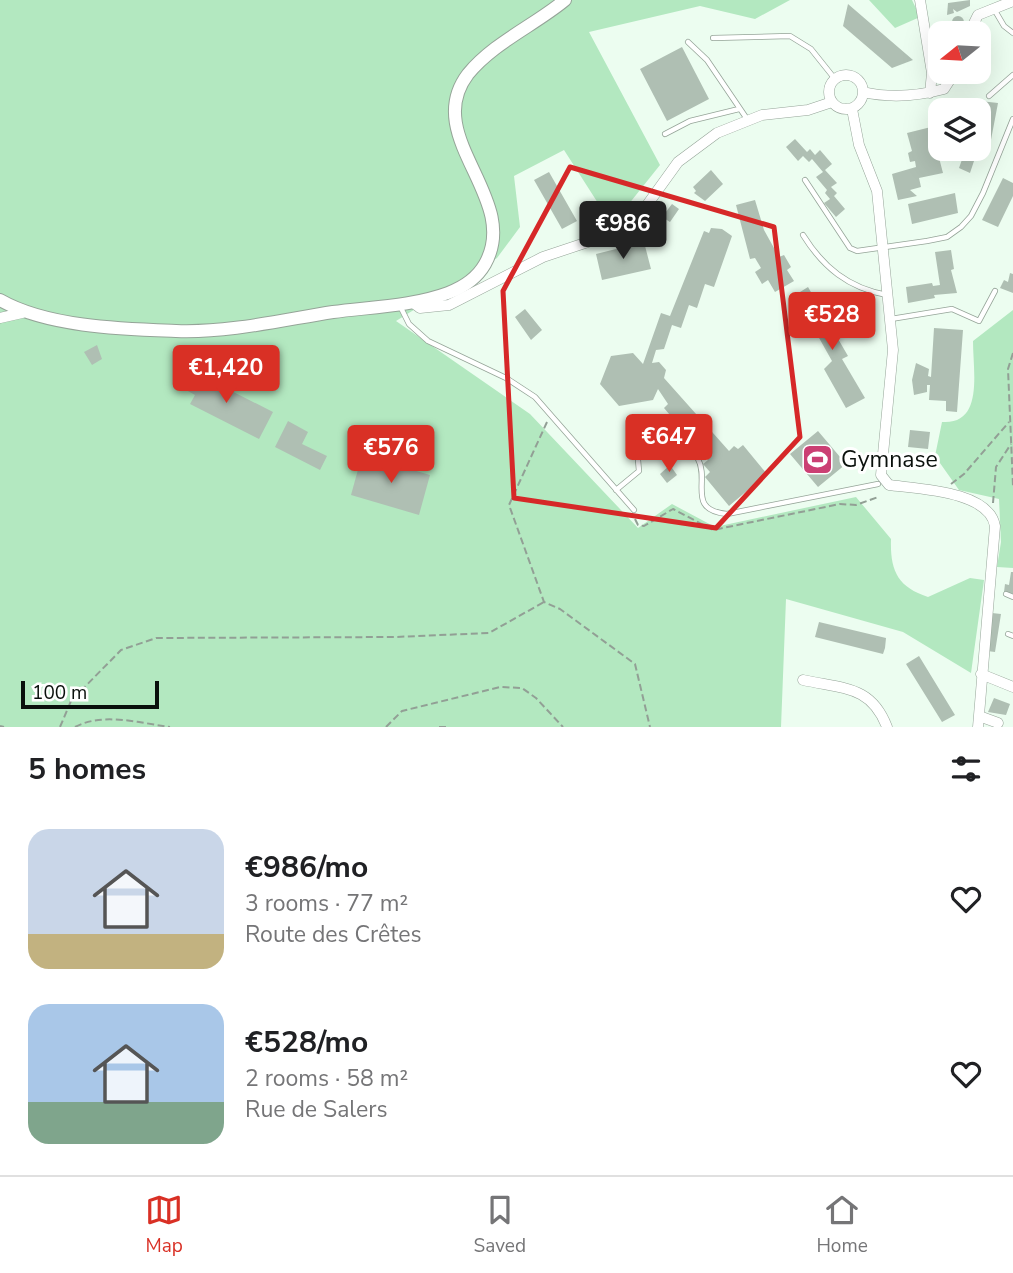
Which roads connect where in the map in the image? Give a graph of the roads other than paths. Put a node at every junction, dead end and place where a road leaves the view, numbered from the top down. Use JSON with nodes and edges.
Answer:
{"nodes":[{"id":1,"x":565,"y":0,"type":"edge"},
{"id":2,"x":920,"y":0,"type":"edge"},
{"id":3,"x":1013,"y":1,"type":"edge"},
{"id":4,"x":993,"y":7,"type":"junction"},
{"id":5,"x":975,"y":21,"type":"edge"},
{"id":6,"x":1013,"y":33,"type":"edge"},
{"id":7,"x":713,"y":38,"type":"dead end"},
{"id":8,"x":688,"y":42,"type":"dead end"},
{"id":9,"x":1013,"y":75,"type":"edge"},
{"id":10,"x":835,"y":79,"type":"junction"},
{"id":11,"x":947,"y":84,"type":"edge"},
{"id":12,"x":863,"y":92,"type":"junction"},
{"id":13,"x":930,"y":93,"type":"junction"},
{"id":14,"x":989,"y":96,"type":"dead end"},
{"id":15,"x":832,"y":102,"type":"junction"},
{"id":16,"x":739,"y":109,"type":"junction"},
{"id":17,"x":852,"y":109,"type":"junction"},
{"id":18,"x":1013,"y":119,"type":"edge"},
{"id":19,"x":747,"y":120,"type":"junction"},
{"id":20,"x":665,"y":134,"type":"dead end"},
{"id":21,"x":805,"y":180,"type":"dead end"},
{"id":22,"x":803,"y":234,"type":"dead end"},
{"id":23,"x":883,"y":247,"type":"junction"},
{"id":24,"x":995,"y":291,"type":"dead end"},
{"id":25,"x":888,"y":295,"type":"junction"},
{"id":26,"x":0,"y":300,"type":"edge"},
{"id":27,"x":405,"y":302,"type":"junction"},
{"id":28,"x":22,"y":313,"type":"junction"},
{"id":29,"x":0,"y":318,"type":"edge"},
{"id":30,"x":890,"y":319,"type":"junction"},
{"id":31,"x":878,"y":484,"type":"dead end"},
{"id":32,"x":616,"y":490,"type":"junction"},
{"id":33,"x":634,"y":510,"type":"dead end"},
{"id":34,"x":1006,"y":594,"type":"dead end"},
{"id":35,"x":1013,"y":597,"type":"edge"},
{"id":36,"x":981,"y":674,"type":"junction"},
{"id":37,"x":803,"y":680,"type":"dead end"},
{"id":38,"x":1013,"y":687,"type":"edge"},
{"id":39,"x":978,"y":722,"type":"edge"},
{"id":40,"x":998,"y":723,"type":"dead end"},
{"id":41,"x":887,"y":727,"type":"edge"}],
"edges":[{"from":1,"to":27,"type":"street"},
{"from":2,"to":13,"type":"street"},
{"from":3,"to":4,"type":"street"},
{"from":4,"to":5,"type":"street"},
{"from":4,"to":6,"type":"lane"},
{"from":7,"to":10,"type":"lane"},
{"from":8,"to":16,"type":"lane"},
{"from":9,"to":14,"type":"lane"},
{"from":10,"to":12,"type":"street"},
{"from":10,"to":15,"type":"street"},
{"from":11,"to":13,"type":"street"},
{"from":12,"to":13,"type":"street"},
{"from":12,"to":17,"type":"street"},
{"from":15,"to":17,"type":"street"},
{"from":15,"to":19,"type":"street"},
{"from":16,"to":19,"type":"lane"},
{"from":16,"to":20,"type":"lane"},
{"from":17,"to":23,"type":"street"},
{"from":18,"to":23,"type":"lane"},
{"from":19,"to":27,"type":"street"},
{"from":21,"to":23,"type":"lane"},
{"from":22,"to":25,"type":"lane"},
{"from":23,"to":25,"type":"street"},
{"from":24,"to":30,"type":"lane"},
{"from":25,"to":30,"type":"street"},
{"from":26,"to":28,"type":"street"},
{"from":27,"to":28,"type":"street"},
{"from":27,"to":32,"type":"lane"},
{"from":28,"to":29,"type":"street"},
{"from":30,"to":36,"type":"street"},
{"from":31,"to":32,"type":"lane"},
{"from":32,"to":33,"type":"lane"},
{"from":34,"to":35,"type":"lane"},
{"from":36,"to":38,"type":"street"},
{"from":36,"to":39,"type":"street"},
{"from":37,"to":41,"type":"street"},
{"from":39,"to":40,"type":"street"}]}
